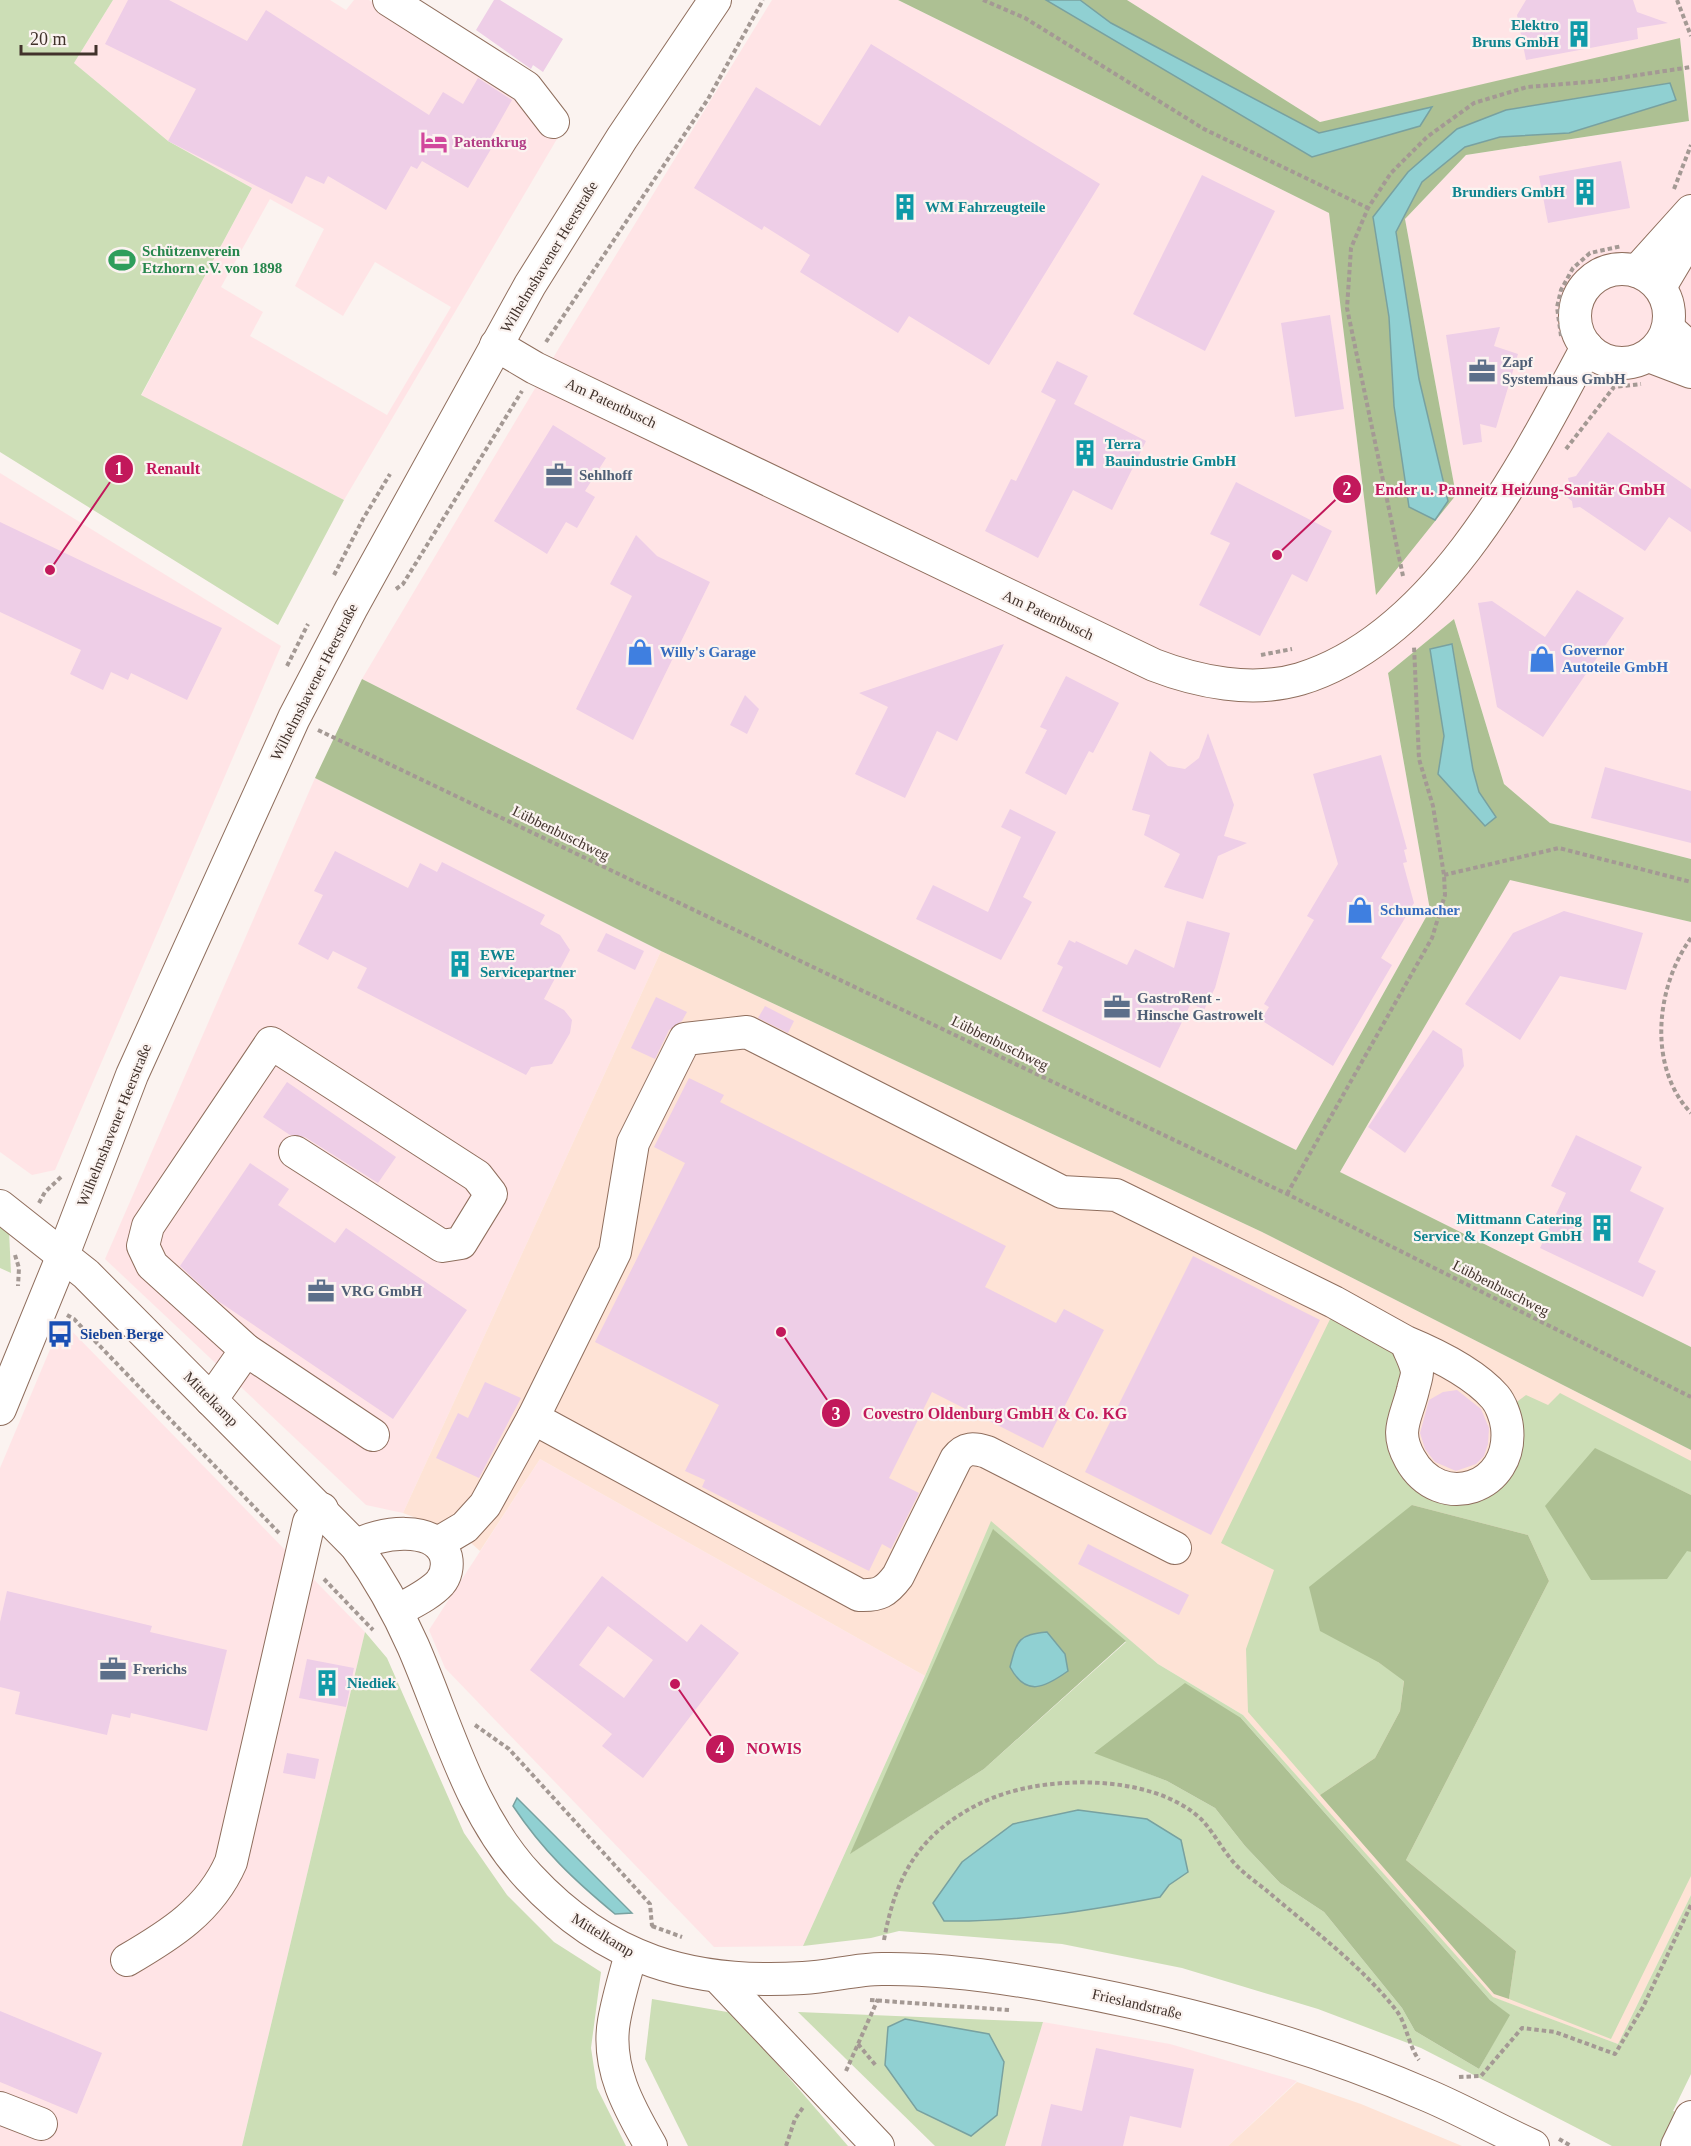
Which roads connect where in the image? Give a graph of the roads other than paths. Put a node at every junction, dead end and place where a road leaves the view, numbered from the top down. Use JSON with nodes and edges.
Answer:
{"nodes":[{"id":1,"x":389,"y":0,"type":"edge"},
{"id":2,"x":715,"y":0,"type":"edge"},
{"id":3,"x":553,"y":122,"type":"dead end"},
{"id":4,"x":1680,"y":204,"type":"edge"},
{"id":5,"x":1691,"y":235,"type":"edge"},
{"id":6,"x":1643,"y":268,"type":"junction"},
{"id":7,"x":1680,"y":339,"type":"edge"},
{"id":8,"x":496,"y":345,"type":"junction"},
{"id":9,"x":1585,"y":350,"type":"junction"},
{"id":10,"x":1648,"y":369,"type":"junction"},
{"id":11,"x":1691,"y":372,"type":"edge"},
{"id":12,"x":295,"y":1152,"type":"dead end"},
{"id":13,"x":0,"y":1206,"type":"edge"},
{"id":14,"x":63,"y":1255,"type":"junction"},
{"id":15,"x":1406,"y":1342,"type":"junction"},
{"id":16,"x":246,"y":1350,"type":"junction"},
{"id":17,"x":211,"y":1400,"type":"junction"},
{"id":18,"x":0,"y":1409,"type":"edge"},
{"id":19,"x":533,"y":1418,"type":"junction"},
{"id":20,"x":373,"y":1435,"type":"dead end"},
{"id":21,"x":322,"y":1509,"type":"junction"},
{"id":22,"x":438,"y":1542,"type":"junction"},
{"id":23,"x":356,"y":1546,"type":"junction"},
{"id":24,"x":1175,"y":1548,"type":"dead end"},
{"id":25,"x":397,"y":1611,"type":"junction"},
{"id":26,"x":631,"y":1954,"type":"junction"},
{"id":27,"x":127,"y":1960,"type":"dead end"},
{"id":28,"x":719,"y":1978,"type":"junction"},
{"id":29,"x":0,"y":2108,"type":"edge"},
{"id":30,"x":1691,"y":2117,"type":"edge"},
{"id":31,"x":41,"y":2124,"type":"dead end"},
{"id":32,"x":651,"y":2146,"type":"edge"},
{"id":33,"x":878,"y":2146,"type":"edge"},
{"id":34,"x":1533,"y":2146,"type":"edge"},
{"id":35,"x":1677,"y":2146,"type":"edge"}],
"edges":[{"from":1,"to":3,"type":"street"},
{"from":2,"to":8,"type":"street","name":"Wilhelmshavener Heerstraße"},
{"from":4,"to":6,"type":"street"},
{"from":5,"to":6,"type":"street"},
{"from":6,"to":7,"type":"street"},
{"from":6,"to":9,"type":"street"},
{"from":7,"to":10,"type":"street"},
{"from":8,"to":9,"type":"street","name":"Am Patentbusch"},
{"from":8,"to":14,"type":"street","name":"Wilhelmshavener Heerstraße"},
{"from":9,"to":10,"type":"street"},
{"from":10,"to":11,"type":"street"},
{"from":12,"to":16,"type":"street"},
{"from":13,"to":14,"type":"street"},
{"from":14,"to":17,"type":"street","name":"Mittelkamp"},
{"from":14,"to":18,"type":"street","name":"Wilhelmshavener Heerstraße"},
{"from":15,"to":15,"type":"street"},
{"from":15,"to":19,"type":"street"},
{"from":16,"to":17,"type":"street"},
{"from":16,"to":20,"type":"street"},
{"from":17,"to":21,"type":"street","name":"Mittelkamp"},
{"from":19,"to":22,"type":"street"},
{"from":19,"to":24,"type":"street"},
{"from":21,"to":23,"type":"street","name":"Mittelkamp"},
{"from":21,"to":27,"type":"street"},
{"from":22,"to":23,"type":"street"},
{"from":22,"to":25,"type":"street"},
{"from":23,"to":25,"type":"street","name":"Mittelkamp"},
{"from":25,"to":26,"type":"street","name":"Mittelkamp"},
{"from":26,"to":28,"type":"street","name":"Mittelkamp"},
{"from":26,"to":32,"type":"street"},
{"from":28,"to":33,"type":"street"},
{"from":28,"to":34,"type":"street","name":"Frieslandstraße"},
{"from":29,"to":31,"type":"street"},
{"from":30,"to":35,"type":"street"}]}
